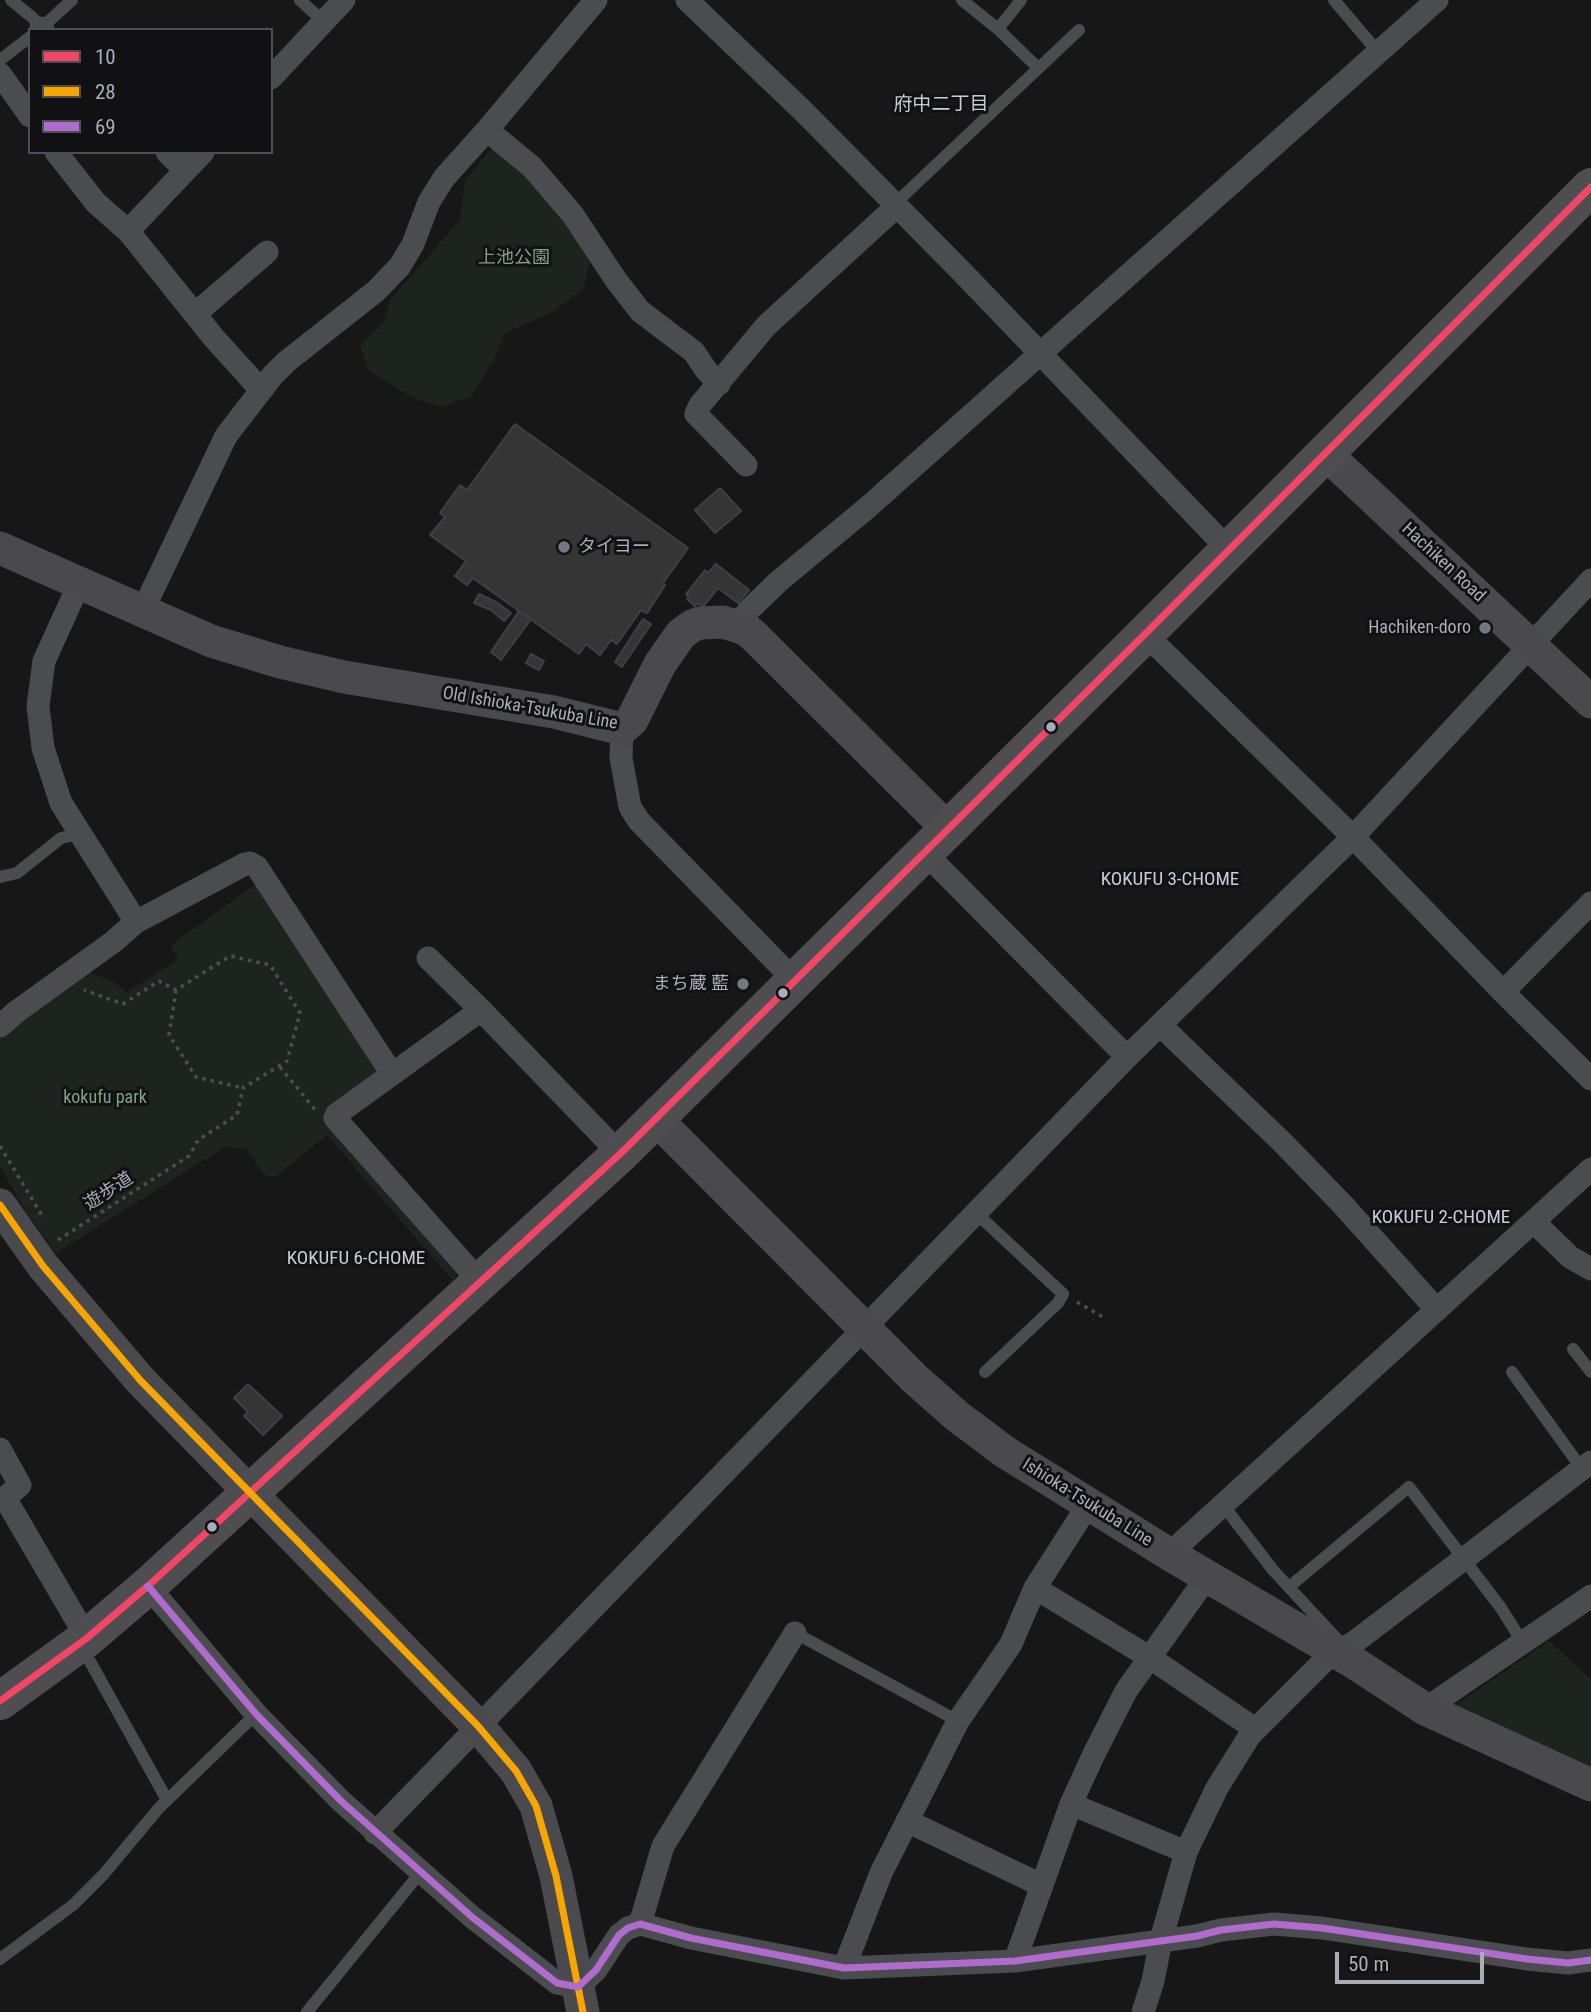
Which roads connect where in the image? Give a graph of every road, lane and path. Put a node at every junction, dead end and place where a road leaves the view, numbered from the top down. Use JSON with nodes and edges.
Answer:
{"nodes":[{"id":1,"x":11,"y":0,"type":"edge"},
{"id":2,"x":72,"y":0,"type":"edge"},
{"id":3,"x":300,"y":0,"type":"edge"},
{"id":4,"x":344,"y":0,"type":"edge"},
{"id":5,"x":596,"y":0,"type":"edge"},
{"id":6,"x":687,"y":0,"type":"edge"},
{"id":7,"x":962,"y":0,"type":"edge"},
{"id":8,"x":1021,"y":0,"type":"edge"},
{"id":9,"x":1334,"y":0,"type":"edge"},
{"id":10,"x":1437,"y":0,"type":"edge"},
{"id":11,"x":324,"y":22,"type":"junction"},
{"id":12,"x":37,"y":28,"type":"edge"},
{"id":13,"x":41,"y":28,"type":"edge"},
{"id":14,"x":998,"y":29,"type":"junction"},
{"id":15,"x":1079,"y":30,"type":"dead end"},
{"id":16,"x":28,"y":39,"type":"edge"},
{"id":17,"x":1378,"y":52,"type":"junction"},
{"id":18,"x":0,"y":60,"type":"edge"},
{"id":19,"x":1038,"y":68,"type":"junction"},
{"id":20,"x":0,"y":74,"type":"edge"},
{"id":21,"x":273,"y":76,"type":"edge"},
{"id":22,"x":28,"y":113,"type":"edge"},
{"id":23,"x":487,"y":130,"type":"junction"},
{"id":24,"x":59,"y":154,"type":"edge"},
{"id":25,"x":169,"y":154,"type":"edge"},
{"id":26,"x":201,"y":154,"type":"edge"},
{"id":27,"x":185,"y":170,"type":"junction"},
{"id":28,"x":1591,"y":187,"type":"edge"},
{"id":29,"x":897,"y":206,"type":"junction"},
{"id":30,"x":128,"y":231,"type":"junction"},
{"id":31,"x":267,"y":252,"type":"dead end"},
{"id":32,"x":195,"y":314,"type":"junction"},
{"id":33,"x":1040,"y":355,"type":"junction"},
{"id":34,"x":719,"y":384,"type":"junction"},
{"id":35,"x":261,"y":390,"type":"junction"},
{"id":36,"x":1325,"y":453,"type":"junction"},
{"id":37,"x":746,"y":465,"type":"dead end"},
{"id":38,"x":0,"y":548,"type":"edge"},
{"id":39,"x":1228,"y":550,"type":"junction"},
{"id":40,"x":1591,"y":580,"type":"edge"},
{"id":41,"x":80,"y":582,"type":"junction"},
{"id":42,"x":143,"y":610,"type":"junction"},
{"id":43,"x":736,"y":626,"type":"junction"},
{"id":44,"x":1145,"y":634,"type":"junction"},
{"id":45,"x":1530,"y":645,"type":"junction"},
{"id":46,"x":1591,"y":702,"type":"edge"},
{"id":47,"x":622,"y":729,"type":"junction"},
{"id":48,"x":79,"y":834,"type":"junction"},
{"id":49,"x":1353,"y":837,"type":"junction"},
{"id":50,"x":936,"y":841,"type":"junction"},
{"id":51,"x":0,"y":877,"type":"edge"},
{"id":52,"x":1591,"y":903,"type":"edge"},
{"id":53,"x":136,"y":922,"type":"junction"},
{"id":54,"x":428,"y":958,"type":"dead end"},
{"id":55,"x":795,"y":981,"type":"junction"},
{"id":56,"x":78,"y":987,"type":"dead end"},
{"id":57,"x":176,"y":990,"type":"junction"},
{"id":58,"x":1503,"y":992,"type":"junction"},
{"id":59,"x":481,"y":1010,"type":"junction"},
{"id":60,"x":1160,"y":1024,"type":"junction"},
{"id":61,"x":0,"y":1026,"type":"edge"},
{"id":62,"x":1127,"y":1057,"type":"junction"},
{"id":63,"x":392,"y":1074,"type":"junction"},
{"id":64,"x":1591,"y":1079,"type":"edge"},
{"id":65,"x":243,"y":1088,"type":"junction"},
{"id":66,"x":656,"y":1119,"type":"junction"},
{"id":67,"x":0,"y":1146,"type":"edge"},
{"id":68,"x":620,"y":1154,"type":"junction"},
{"id":69,"x":1591,"y":1170,"type":"edge"},
{"id":70,"x":0,"y":1205,"type":"edge"},
{"id":71,"x":975,"y":1212,"type":"junction"},
{"id":72,"x":47,"y":1223,"type":"dead end"},
{"id":73,"x":1535,"y":1223,"type":"junction"},
{"id":74,"x":53,"y":1234,"type":"dead end"},
{"id":75,"x":1591,"y":1269,"type":"edge"},
{"id":76,"x":481,"y":1283,"type":"junction"},
{"id":77,"x":1063,"y":1294,"type":"junction"},
{"id":78,"x":1437,"y":1310,"type":"junction"},
{"id":79,"x":1103,"y":1317,"type":"dead end"},
{"id":80,"x":865,"y":1328,"type":"junction"},
{"id":81,"x":1573,"y":1349,"type":"dead end"},
{"id":82,"x":985,"y":1372,"type":"dead end"},
{"id":83,"x":1512,"y":1372,"type":"dead end"},
{"id":84,"x":1591,"y":1372,"type":"edge"},
{"id":85,"x":0,"y":1449,"type":"edge"},
{"id":86,"x":1586,"y":1466,"type":"edge"},
{"id":87,"x":252,"y":1493,"type":"junction"},
{"id":88,"x":3,"y":1499,"type":"edge"},
{"id":89,"x":1088,"y":1505,"type":"junction"},
{"id":90,"x":1223,"y":1505,"type":"junction"},
{"id":91,"x":1169,"y":1554,"type":"junction"},
{"id":92,"x":1464,"y":1560,"type":"junction"},
{"id":93,"x":1207,"y":1577,"type":"junction"},
{"id":94,"x":148,"y":1586,"type":"junction"},
{"id":95,"x":1289,"y":1587,"type":"junction"},
{"id":96,"x":1035,"y":1588,"type":"junction"},
{"id":97,"x":1591,"y":1596,"type":"edge"},
{"id":98,"x":795,"y":1633,"type":"joint"},
{"id":99,"x":83,"y":1640,"type":"junction"},
{"id":100,"x":1523,"y":1643,"type":"junction"},
{"id":101,"x":1339,"y":1649,"type":"junction"},
{"id":102,"x":1149,"y":1657,"type":"junction"},
{"id":103,"x":0,"y":1701,"type":"edge"},
{"id":104,"x":1425,"y":1709,"type":"junction"},
{"id":105,"x":257,"y":1714,"type":"junction"},
{"id":106,"x":958,"y":1721,"type":"junction"},
{"id":107,"x":478,"y":1726,"type":"junction"},
{"id":108,"x":1255,"y":1729,"type":"junction"},
{"id":109,"x":1591,"y":1785,"type":"edge"},
{"id":110,"x":167,"y":1800,"type":"junction"},
{"id":111,"x":1071,"y":1804,"type":"junction"},
{"id":112,"x":907,"y":1821,"type":"junction"},
{"id":113,"x":374,"y":1833,"type":"junction"},
{"id":114,"x":1186,"y":1852,"type":"junction"},
{"id":115,"x":421,"y":1873,"type":"junction"},
{"id":116,"x":1041,"y":1885,"type":"junction"},
{"id":117,"x":640,"y":1924,"type":"junction"},
{"id":118,"x":1161,"y":1940,"type":"junction"},
{"id":119,"x":0,"y":1958,"type":"edge"},
{"id":120,"x":1591,"y":1960,"type":"edge"},
{"id":121,"x":1015,"y":1961,"type":"junction"},
{"id":122,"x":844,"y":1968,"type":"junction"},
{"id":123,"x":581,"y":2000,"type":"edge"},
{"id":124,"x":307,"y":2012,"type":"edge"},
{"id":125,"x":1143,"y":2012,"type":"edge"}],
"edges":[{"from":1,"to":12,"type":"lane"},
{"from":2,"to":13,"type":"lane"},
{"from":3,"to":11,"type":"lane"},
{"from":4,"to":11,"type":"street"},
{"from":5,"to":23,"type":"street"},
{"from":6,"to":29,"type":"street"},
{"from":7,"to":14,"type":"lane"},
{"from":8,"to":14,"type":"lane"},
{"from":9,"to":17,"type":"lane"},
{"from":10,"to":17,"type":"street"},
{"from":11,"to":21,"type":"street"},
{"from":14,"to":19,"type":"lane"},
{"from":15,"to":19,"type":"lane"},
{"from":16,"to":18,"type":"lane"},
{"from":17,"to":33,"type":"street"},
{"from":19,"to":29,"type":"lane"},
{"from":20,"to":22,"type":"street"},
{"from":23,"to":34,"type":"street"},
{"from":23,"to":35,"type":"street"},
{"from":24,"to":30,"type":"street"},
{"from":25,"to":27,"type":"street"},
{"from":26,"to":27,"type":"street"},
{"from":27,"to":30,"type":"street"},
{"from":28,"to":36,"type":"highway"},
{"from":29,"to":33,"type":"street"},
{"from":29,"to":34,"type":"street"},
{"from":30,"to":32,"type":"street"},
{"from":31,"to":32,"type":"street"},
{"from":32,"to":35,"type":"street"},
{"from":33,"to":39,"type":"street"},
{"from":33,"to":43,"type":"street"},
{"from":34,"to":37,"type":"street"},
{"from":35,"to":42,"type":"street"},
{"from":36,"to":39,"type":"highway"},
{"from":36,"to":45,"type":"main road","name":"Hachiken Road"},
{"from":38,"to":41,"type":"main road","name":"Old Ishioka-Tsukuba Line"},
{"from":39,"to":44,"type":"highway"},
{"from":40,"to":45,"type":"street"},
{"from":41,"to":42,"type":"main road","name":"Old Ishioka-Tsukuba Line"},
{"from":41,"to":48,"type":"street"},
{"from":42,"to":47,"type":"main road","name":"Old Ishioka-Tsukuba Line"},
{"from":43,"to":47,"type":"main road","name":"Old Ishioka-Tsukuba Line"},
{"from":43,"to":50,"type":"main road"},
{"from":44,"to":49,"type":"street"},
{"from":44,"to":50,"type":"highway"},
{"from":45,"to":46,"type":"main road","name":"Hachiken Road"},
{"from":45,"to":49,"type":"street"},
{"from":47,"to":55,"type":"street"},
{"from":48,"to":51,"type":"lane"},
{"from":48,"to":53,"type":"street"},
{"from":49,"to":58,"type":"street"},
{"from":49,"to":60,"type":"street"},
{"from":50,"to":55,"type":"highway"},
{"from":50,"to":62,"type":"street"},
{"from":52,"to":58,"type":"street"},
{"from":53,"to":61,"type":"street"},
{"from":53,"to":63,"type":"street"},
{"from":54,"to":59,"type":"street"},
{"from":55,"to":66,"type":"highway"},
{"from":56,"to":57,"type":"path"},
{"from":57,"to":65,"type":"path"},
{"from":57,"to":65,"type":"path"},
{"from":58,"to":64,"type":"street"},
{"from":59,"to":63,"type":"street"},
{"from":59,"to":68,"type":"street"},
{"from":60,"to":62,"type":"street"},
{"from":60,"to":78,"type":"street"},
{"from":62,"to":71,"type":"street"},
{"from":63,"to":76,"type":"street"},
{"from":65,"to":74,"type":"path","name":"遊歩道"},
{"from":66,"to":68,"type":"highway"},
{"from":66,"to":80,"type":"main road","name":"Ishioka-Tsukuba Line"},
{"from":67,"to":72,"type":"path"},
{"from":68,"to":76,"type":"highway"},
{"from":69,"to":73,"type":"street"},
{"from":70,"to":87,"type":"main road"},
{"from":71,"to":77,"type":"lane"},
{"from":71,"to":80,"type":"street"},
{"from":73,"to":75,"type":"street"},
{"from":73,"to":78,"type":"street"},
{"from":76,"to":87,"type":"highway"},
{"from":77,"to":79,"type":"path"},
{"from":77,"to":82,"type":"lane"},
{"from":78,"to":90,"type":"street"},
{"from":80,"to":89,"type":"main road","name":"Ishioka-Tsukuba Line"},
{"from":80,"to":107,"type":"street"},
{"from":81,"to":84,"type":"lane"},
{"from":83,"to":86,"type":"lane"},
{"from":85,"to":88,"type":"street"},
{"from":86,"to":92,"type":"street"},
{"from":87,"to":94,"type":"highway"},
{"from":87,"to":107,"type":"main road"},
{"from":88,"to":99,"type":"street"},
{"from":89,"to":91,"type":"main road","name":"Ishioka-Tsukuba Line"},
{"from":89,"to":96,"type":"street"},
{"from":90,"to":91,"type":"street"},
{"from":90,"to":95,"type":"lane"},
{"from":91,"to":93,"type":"main road","name":"Ishioka-Tsukuba Line"},
{"from":92,"to":95,"type":"lane"},
{"from":92,"to":100,"type":"lane"},
{"from":92,"to":101,"type":"street"},
{"from":93,"to":101,"type":"main road","name":"Ishioka-Tsukuba Line"},
{"from":93,"to":102,"type":"street"},
{"from":94,"to":99,"type":"highway"},
{"from":94,"to":105,"type":"street"},
{"from":95,"to":101,"type":"lane"},
{"from":96,"to":102,"type":"street"},
{"from":96,"to":106,"type":"street"},
{"from":97,"to":100,"type":"street"},
{"from":98,"to":106,"type":"lane"},
{"from":98,"to":117,"type":"street"},
{"from":99,"to":103,"type":"highway"},
{"from":99,"to":110,"type":"lane"},
{"from":100,"to":104,"type":"street"},
{"from":101,"to":104,"type":"main road","name":"Ishioka-Tsukuba Line"},
{"from":101,"to":108,"type":"street"},
{"from":102,"to":108,"type":"street"},
{"from":102,"to":111,"type":"street"},
{"from":104,"to":109,"type":"main road","name":"Ishioka-Tsukuba Line"},
{"from":105,"to":110,"type":"lane"},
{"from":105,"to":113,"type":"street"},
{"from":106,"to":112,"type":"street"},
{"from":107,"to":113,"type":"street"},
{"from":107,"to":123,"type":"main road"},
{"from":108,"to":114,"type":"street"},
{"from":110,"to":119,"type":"lane"},
{"from":111,"to":114,"type":"street"},
{"from":111,"to":116,"type":"street"},
{"from":112,"to":116,"type":"street"},
{"from":112,"to":122,"type":"street"},
{"from":113,"to":115,"type":"street"},
{"from":114,"to":118,"type":"street"},
{"from":115,"to":123,"type":"street"},
{"from":115,"to":124,"type":"lane"},
{"from":116,"to":121,"type":"street"},
{"from":117,"to":122,"type":"street"},
{"from":117,"to":123,"type":"street"},
{"from":118,"to":120,"type":"street"},
{"from":118,"to":121,"type":"street"},
{"from":118,"to":125,"type":"street"},
{"from":121,"to":122,"type":"street"}]}
